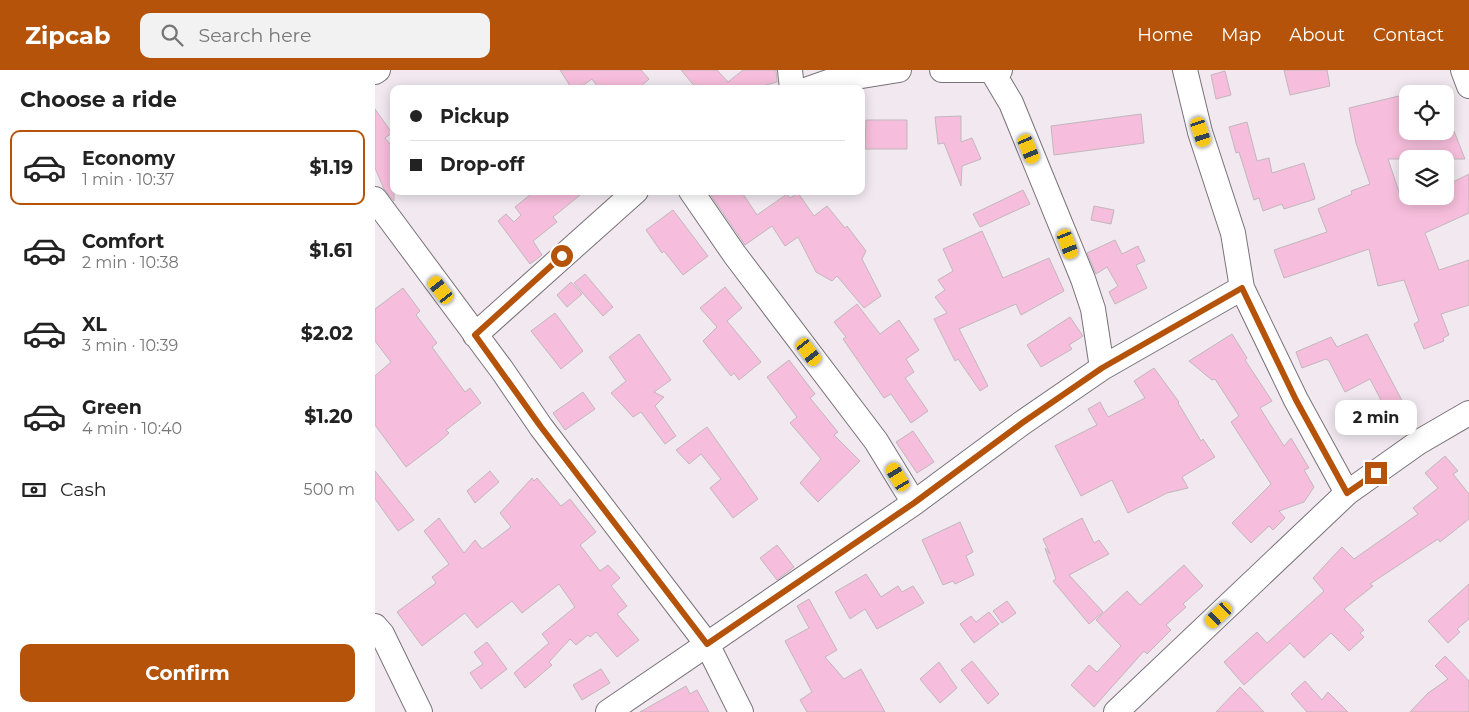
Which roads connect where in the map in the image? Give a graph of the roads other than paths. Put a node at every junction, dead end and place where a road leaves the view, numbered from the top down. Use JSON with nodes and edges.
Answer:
{"nodes":[{"id":1,"x":378,"y":70,"type":"edge"},
{"id":2,"x":790,"y":70,"type":"edge"},
{"id":3,"x":899,"y":70,"type":"edge"},
{"id":4,"x":942,"y":70,"type":"edge"},
{"id":5,"x":1185,"y":70,"type":"edge"},
{"id":6,"x":1463,"y":70,"type":"edge"},
{"id":7,"x":996,"y":71,"type":"edge"},
{"id":8,"x":375,"y":72,"type":"edge"},
{"id":9,"x":792,"y":85,"type":"edge"},
{"id":10,"x":820,"y":85,"type":"edge"},
{"id":11,"x":1469,"y":86,"type":"edge"},
{"id":12,"x":632,"y":195,"type":"edge"},
{"id":13,"x":694,"y":195,"type":"edge"},
{"id":14,"x":375,"y":199,"type":"edge"},
{"id":15,"x":1242,"y":288,"type":"junction"},
{"id":16,"x":475,"y":335,"type":"junction"},
{"id":17,"x":1102,"y":368,"type":"junction"},
{"id":18,"x":1469,"y":413,"type":"edge"},
{"id":19,"x":1347,"y":493,"type":"junction"},
{"id":20,"x":914,"y":503,"type":"junction"},
{"id":21,"x":375,"y":626,"type":"edge"},
{"id":22,"x":707,"y":644,"type":"junction"},
{"id":23,"x":1124,"y":709,"type":"edge"},
{"id":24,"x":420,"y":712,"type":"edge"},
{"id":25,"x":608,"y":712,"type":"edge"},
{"id":26,"x":741,"y":712,"type":"edge"}],
"edges":[{"from":1,"to":8,"type":"street"},
{"from":2,"to":9,"type":"street"},
{"from":3,"to":10,"type":"street"},
{"from":4,"to":7,"type":"street"},
{"from":5,"to":15,"type":"street"},
{"from":6,"to":11,"type":"street"},
{"from":7,"to":17,"type":"street"},
{"from":12,"to":16,"type":"street"},
{"from":13,"to":20,"type":"street"},
{"from":14,"to":16,"type":"street"},
{"from":15,"to":17,"type":"street"},
{"from":15,"to":19,"type":"street"},
{"from":16,"to":22,"type":"street"},
{"from":17,"to":20,"type":"street"},
{"from":18,"to":19,"type":"street"},
{"from":19,"to":23,"type":"street"},
{"from":20,"to":22,"type":"street"},
{"from":21,"to":24,"type":"street"},
{"from":22,"to":25,"type":"street"},
{"from":22,"to":26,"type":"street"}]}
